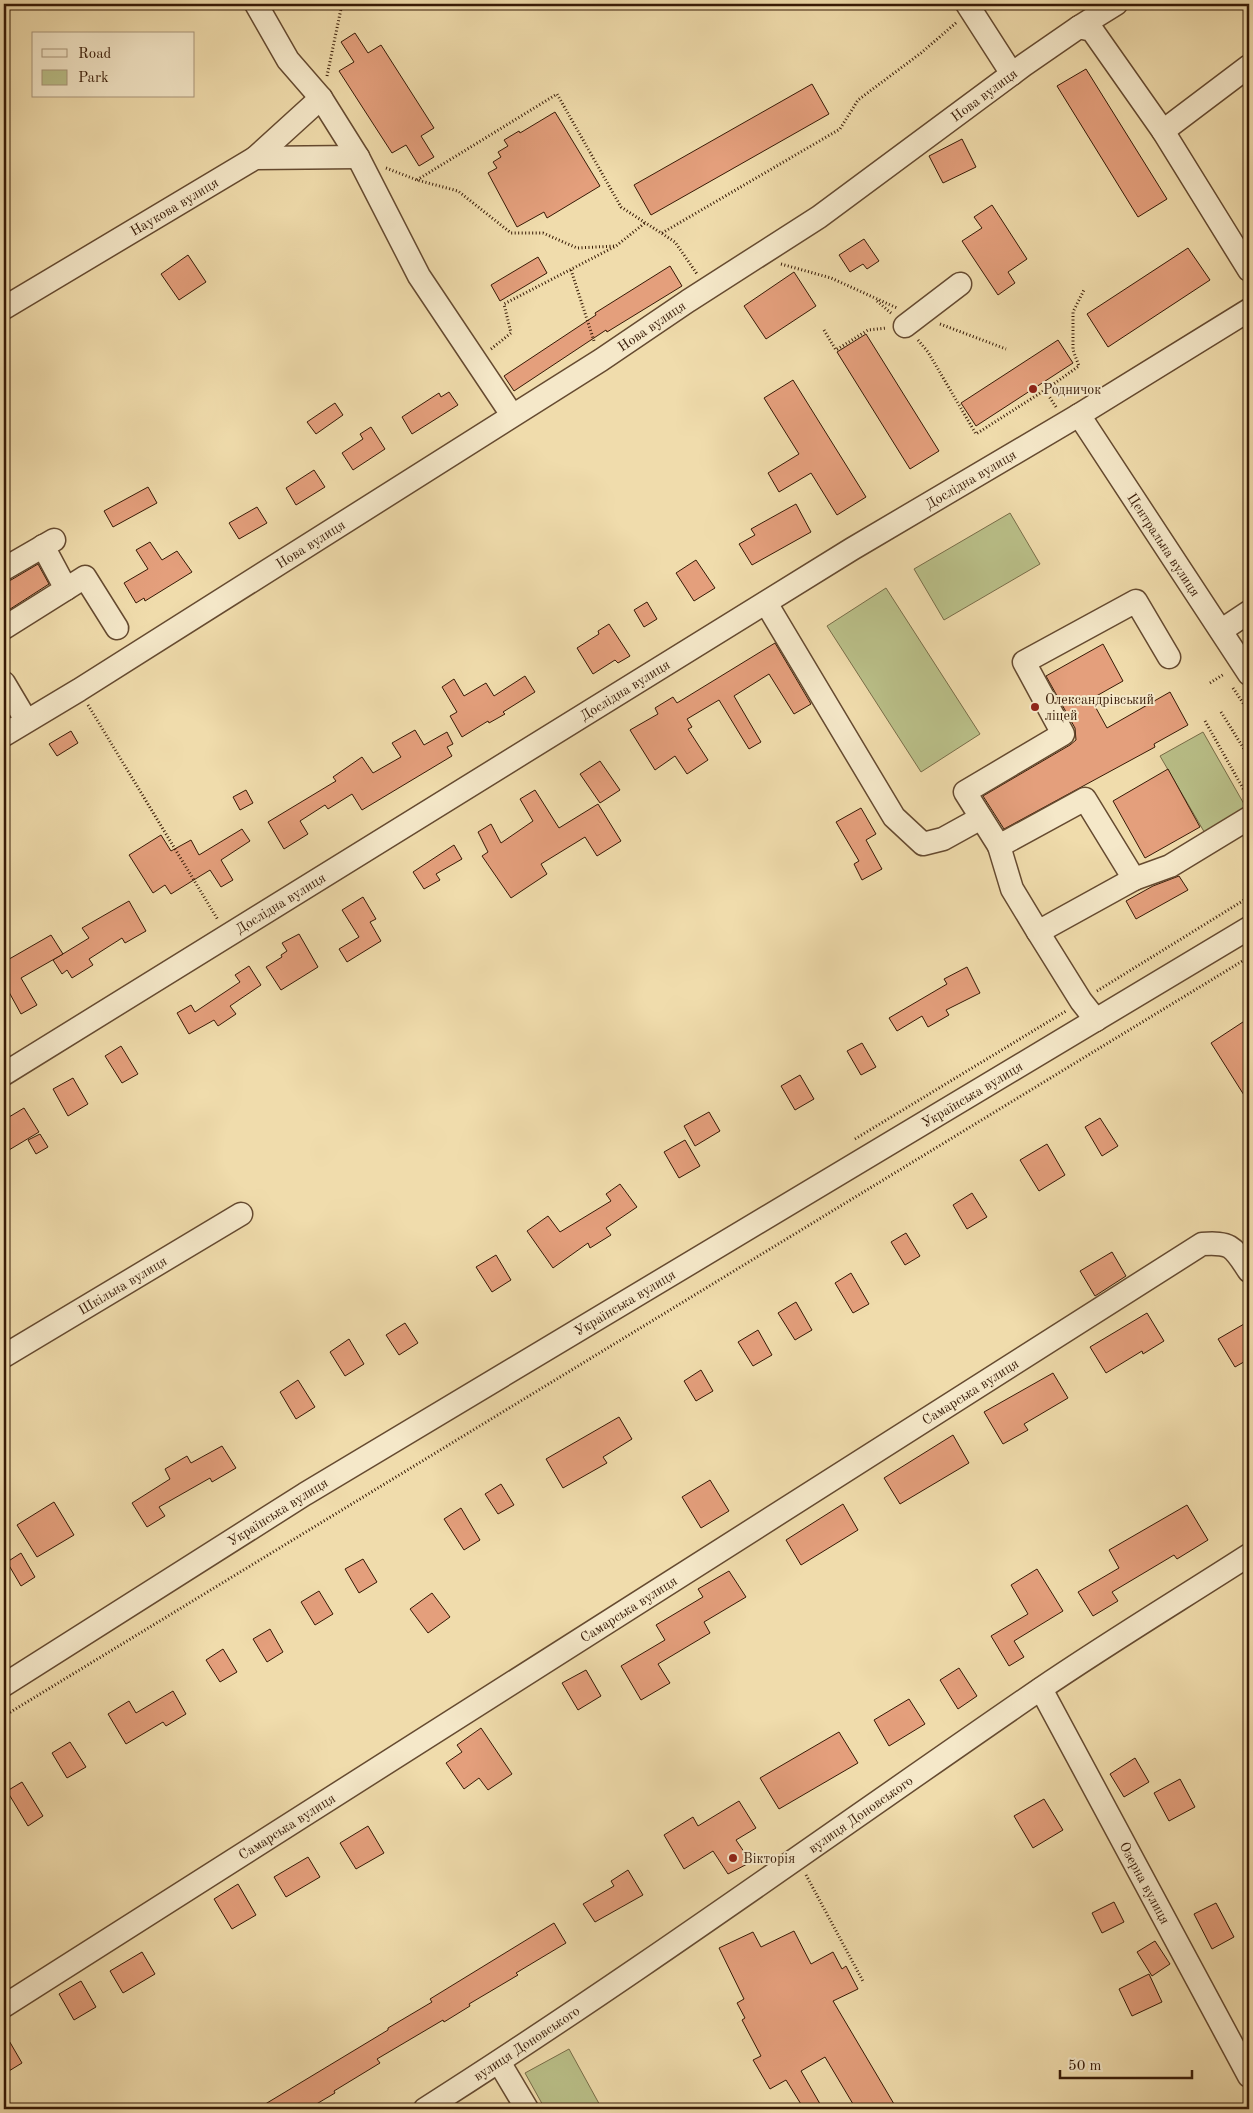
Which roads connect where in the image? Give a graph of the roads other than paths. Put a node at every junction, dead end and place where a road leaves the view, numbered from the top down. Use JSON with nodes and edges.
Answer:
{"nodes":[{"id":1,"x":256,"y":4,"type":"edge"},
{"id":2,"x":1116,"y":4,"type":"edge"},
{"id":3,"x":969,"y":7,"type":"edge"},
{"id":4,"x":1079,"y":27,"type":"junction"},
{"id":5,"x":1249,"y":66,"type":"edge"},
{"id":6,"x":1012,"y":74,"type":"junction"},
{"id":7,"x":321,"y":98,"type":"junction"},
{"id":8,"x":1163,"y":131,"type":"junction"},
{"id":9,"x":358,"y":156,"type":"junction"},
{"id":10,"x":255,"y":158,"type":"junction"},
{"id":11,"x":1249,"y":270,"type":"edge"},
{"id":12,"x":960,"y":284,"type":"dead end"},
{"id":13,"x":4,"y":308,"type":"edge"},
{"id":14,"x":1249,"y":310,"type":"edge"},
{"id":15,"x":912,"y":321,"type":"road end"},
{"id":16,"x":512,"y":415,"type":"junction"},
{"id":17,"x":1072,"y":419,"type":"junction"},
{"id":18,"x":4,"y":570,"type":"edge"},
{"id":19,"x":66,"y":589,"type":"junction"},
{"id":20,"x":766,"y":603,"type":"junction"},
{"id":21,"x":1249,"y":612,"type":"edge"},
{"id":22,"x":4,"y":628,"type":"edge"},
{"id":23,"x":117,"y":628,"type":"dead end"},
{"id":24,"x":1222,"y":630,"type":"junction"},
{"id":25,"x":1169,"y":657,"type":"dead end"},
{"id":26,"x":1249,"y":674,"type":"edge"},
{"id":27,"x":4,"y":683,"type":"edge"},
{"id":28,"x":10,"y":728,"type":"edge"},
{"id":29,"x":981,"y":818,"type":"junction"},
{"id":30,"x":1249,"y":818,"type":"edge"},
{"id":31,"x":998,"y":846,"type":"junction"},
{"id":32,"x":1134,"y":879,"type":"junction"},
{"id":33,"x":1249,"y":928,"type":"edge"},
{"id":34,"x":1038,"y":932,"type":"junction"},
{"id":35,"x":1096,"y":1020,"type":"junction"},
{"id":36,"x":4,"y":1074,"type":"edge"},
{"id":37,"x":241,"y":1214,"type":"dead end"},
{"id":38,"x":1249,"y":1271,"type":"edge"},
{"id":39,"x":4,"y":1356,"type":"edge"},
{"id":40,"x":1249,"y":1555,"type":"edge"},
{"id":41,"x":4,"y":1686,"type":"edge"},
{"id":42,"x":1041,"y":1688,"type":"junction"},
{"id":43,"x":4,"y":2006,"type":"edge"},
{"id":44,"x":498,"y":2062,"type":"junction"},
{"id":45,"x":1249,"y":2076,"type":"edge"},
{"id":46,"x":425,"y":2109,"type":"edge"},
{"id":47,"x":527,"y":2109,"type":"edge"}],
"edges":[{"from":1,"to":7,"type":"street"},
{"from":2,"to":4,"type":"street","name":"Нова вулиця"},
{"from":3,"to":6,"type":"street"},
{"from":4,"to":6,"type":"street","name":"Нова вулиця"},
{"from":4,"to":8,"type":"street"},
{"from":5,"to":8,"type":"street"},
{"from":6,"to":16,"type":"street","name":"Нова вулиця"},
{"from":7,"to":9,"type":"street"},
{"from":7,"to":10,"type":"street"},
{"from":8,"to":11,"type":"street"},
{"from":9,"to":10,"type":"street","name":"Наукова вулиця"},
{"from":9,"to":16,"type":"street"},
{"from":10,"to":13,"type":"street","name":"Наукова вулиця"},
{"from":12,"to":15,"type":"street"},
{"from":14,"to":17,"type":"street","name":"Дослідна вулиця"},
{"from":16,"to":28,"type":"street","name":"Нова вулиця"},
{"from":17,"to":20,"type":"street","name":"Дослідна вулиця"},
{"from":17,"to":24,"type":"street","name":"Центральна вулиця"},
{"from":18,"to":19,"type":"street"},
{"from":19,"to":22,"type":"street"},
{"from":19,"to":23,"type":"street"},
{"from":20,"to":29,"type":"street"},
{"from":20,"to":36,"type":"street","name":"Дослідна вулиця"},
{"from":21,"to":24,"type":"street"},
{"from":24,"to":26,"type":"street","name":"Центральна вулиця"},
{"from":25,"to":29,"type":"street"},
{"from":27,"to":28,"type":"street"},
{"from":29,"to":31,"type":"street"},
{"from":30,"to":32,"type":"street"},
{"from":31,"to":32,"type":"street"},
{"from":31,"to":34,"type":"street"},
{"from":32,"to":34,"type":"street"},
{"from":33,"to":35,"type":"street","name":"Українська вулиця"},
{"from":34,"to":35,"type":"street"},
{"from":35,"to":41,"type":"street","name":"Українська вулиця"},
{"from":37,"to":39,"type":"street","name":"Шкільна вулиця"},
{"from":38,"to":43,"type":"street","name":"Самарська вулиця"},
{"from":40,"to":42,"type":"street","name":"вулиця Доновського"},
{"from":42,"to":44,"type":"street","name":"вулиця Доновського"},
{"from":42,"to":45,"type":"street","name":"Озерна вулиця"},
{"from":44,"to":46,"type":"street","name":"вулиця Доновського"},
{"from":44,"to":47,"type":"street"}]}
